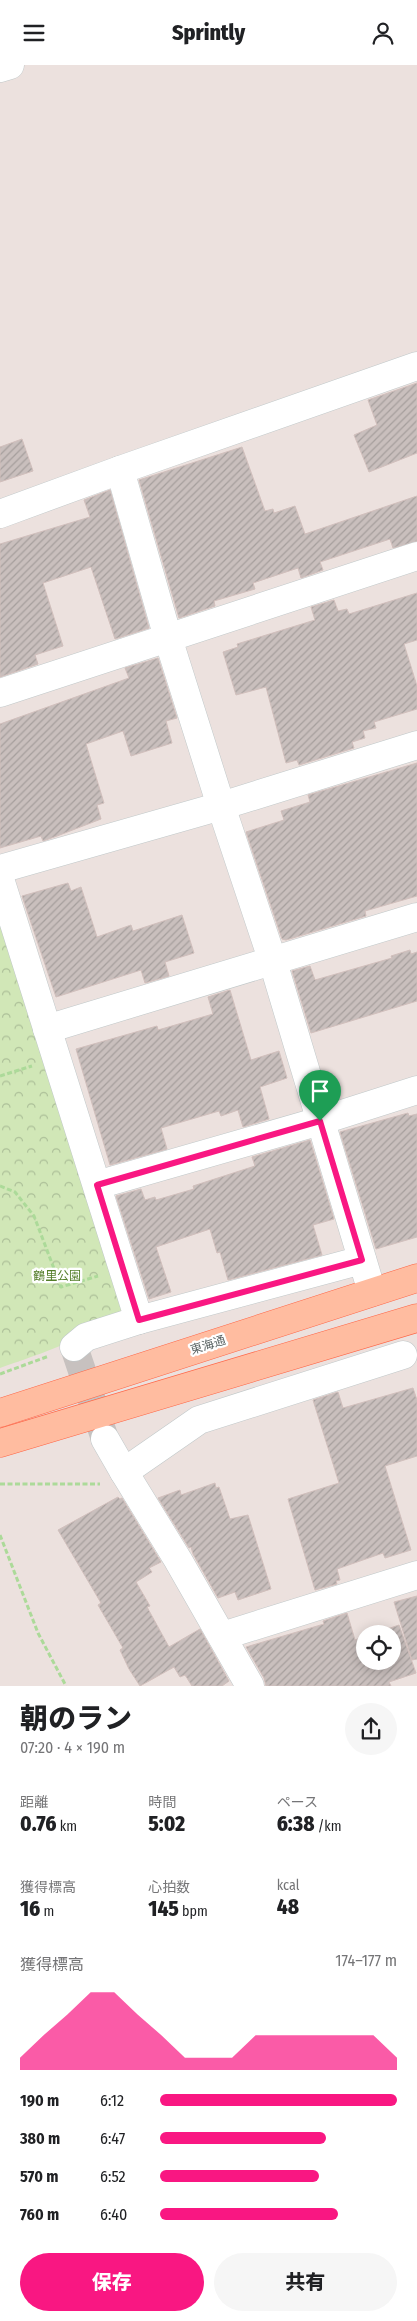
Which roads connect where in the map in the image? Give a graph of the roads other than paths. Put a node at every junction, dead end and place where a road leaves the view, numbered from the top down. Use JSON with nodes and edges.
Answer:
{"nodes":[{"id":1,"x":10,"y":65,"type":"edge"},
{"id":2,"x":0,"y":68,"type":"edge"},
{"id":3,"x":417,"y":366,"type":"edge"},
{"id":4,"x":120,"y":470,"type":"junction"},
{"id":5,"x":0,"y":514,"type":"edge"},
{"id":6,"x":417,"y":556,"type":"edge"},
{"id":7,"x":168,"y":638,"type":"junction"},
{"id":8,"x":0,"y":693,"type":"edge"},
{"id":9,"x":417,"y":745,"type":"edge"},
{"id":10,"x":221,"y":806,"type":"junction"},
{"id":11,"x":0,"y":869,"type":"edge"},
{"id":12,"x":0,"y":879,"type":"edge"},
{"id":13,"x":417,"y":917,"type":"edge"},
{"id":14,"x":273,"y":962,"type":"junction"},
{"id":15,"x":47,"y":1029,"type":"junction"},
{"id":16,"x":417,"y":1090,"type":"edge"},
{"id":17,"x":320,"y":1121,"type":"junction"},
{"id":18,"x":97,"y":1185,"type":"junction"},
{"id":19,"x":362,"y":1260,"type":"junction"},
{"id":20,"x":417,"y":1278,"type":"edge"},
{"id":21,"x":372,"y":1292,"type":"junction"},
{"id":22,"x":417,"y":1318,"type":"edge"},
{"id":23,"x":139,"y":1320,"type":"junction"},
{"id":24,"x":388,"y":1327,"type":"junction"},
{"id":25,"x":74,"y":1347,"type":"dead end"},
{"id":26,"x":410,"y":1364,"type":"edge"},
{"id":27,"x":0,"y":1413,"type":"edge"},
{"id":28,"x":105,"y":1439,"type":"tunnel mouth"},
{"id":29,"x":0,"y":1443,"type":"edge"},
{"id":30,"x":124,"y":1472,"type":"junction"},
{"id":31,"x":417,"y":1575,"type":"edge"},
{"id":32,"x":222,"y":1636,"type":"junction"},
{"id":33,"x":250,"y":1686,"type":"edge"}],
"edges":[{"from":1,"to":2,"type":"street"},
{"from":3,"to":4,"type":"street"},
{"from":4,"to":5,"type":"street"},
{"from":4,"to":7,"type":"street"},
{"from":6,"to":7,"type":"street"},
{"from":7,"to":8,"type":"street"},
{"from":7,"to":10,"type":"street"},
{"from":9,"to":10,"type":"street"},
{"from":10,"to":11,"type":"street"},
{"from":10,"to":14,"type":"street"},
{"from":12,"to":15,"type":"street"},
{"from":13,"to":14,"type":"street"},
{"from":14,"to":15,"type":"street"},
{"from":14,"to":17,"type":"street"},
{"from":15,"to":18,"type":"street"},
{"from":16,"to":17,"type":"street"},
{"from":17,"to":18,"type":"street"},
{"from":17,"to":19,"type":"street"},
{"from":18,"to":23,"type":"street"},
{"from":19,"to":21,"type":"street"},
{"from":19,"to":23,"type":"street"},
{"from":20,"to":21,"type":"main road","name":"東海通"},
{"from":21,"to":27,"type":"main road","name":"東海通"},
{"from":22,"to":24,"type":"main road"},
{"from":23,"to":25,"type":"street"},
{"from":24,"to":26,"type":"street"},
{"from":24,"to":29,"type":"main road"},
{"from":26,"to":30,"type":"street"},
{"from":28,"to":30,"type":"street"},
{"from":30,"to":32,"type":"street"},
{"from":31,"to":32,"type":"street"},
{"from":32,"to":33,"type":"street"}]}
